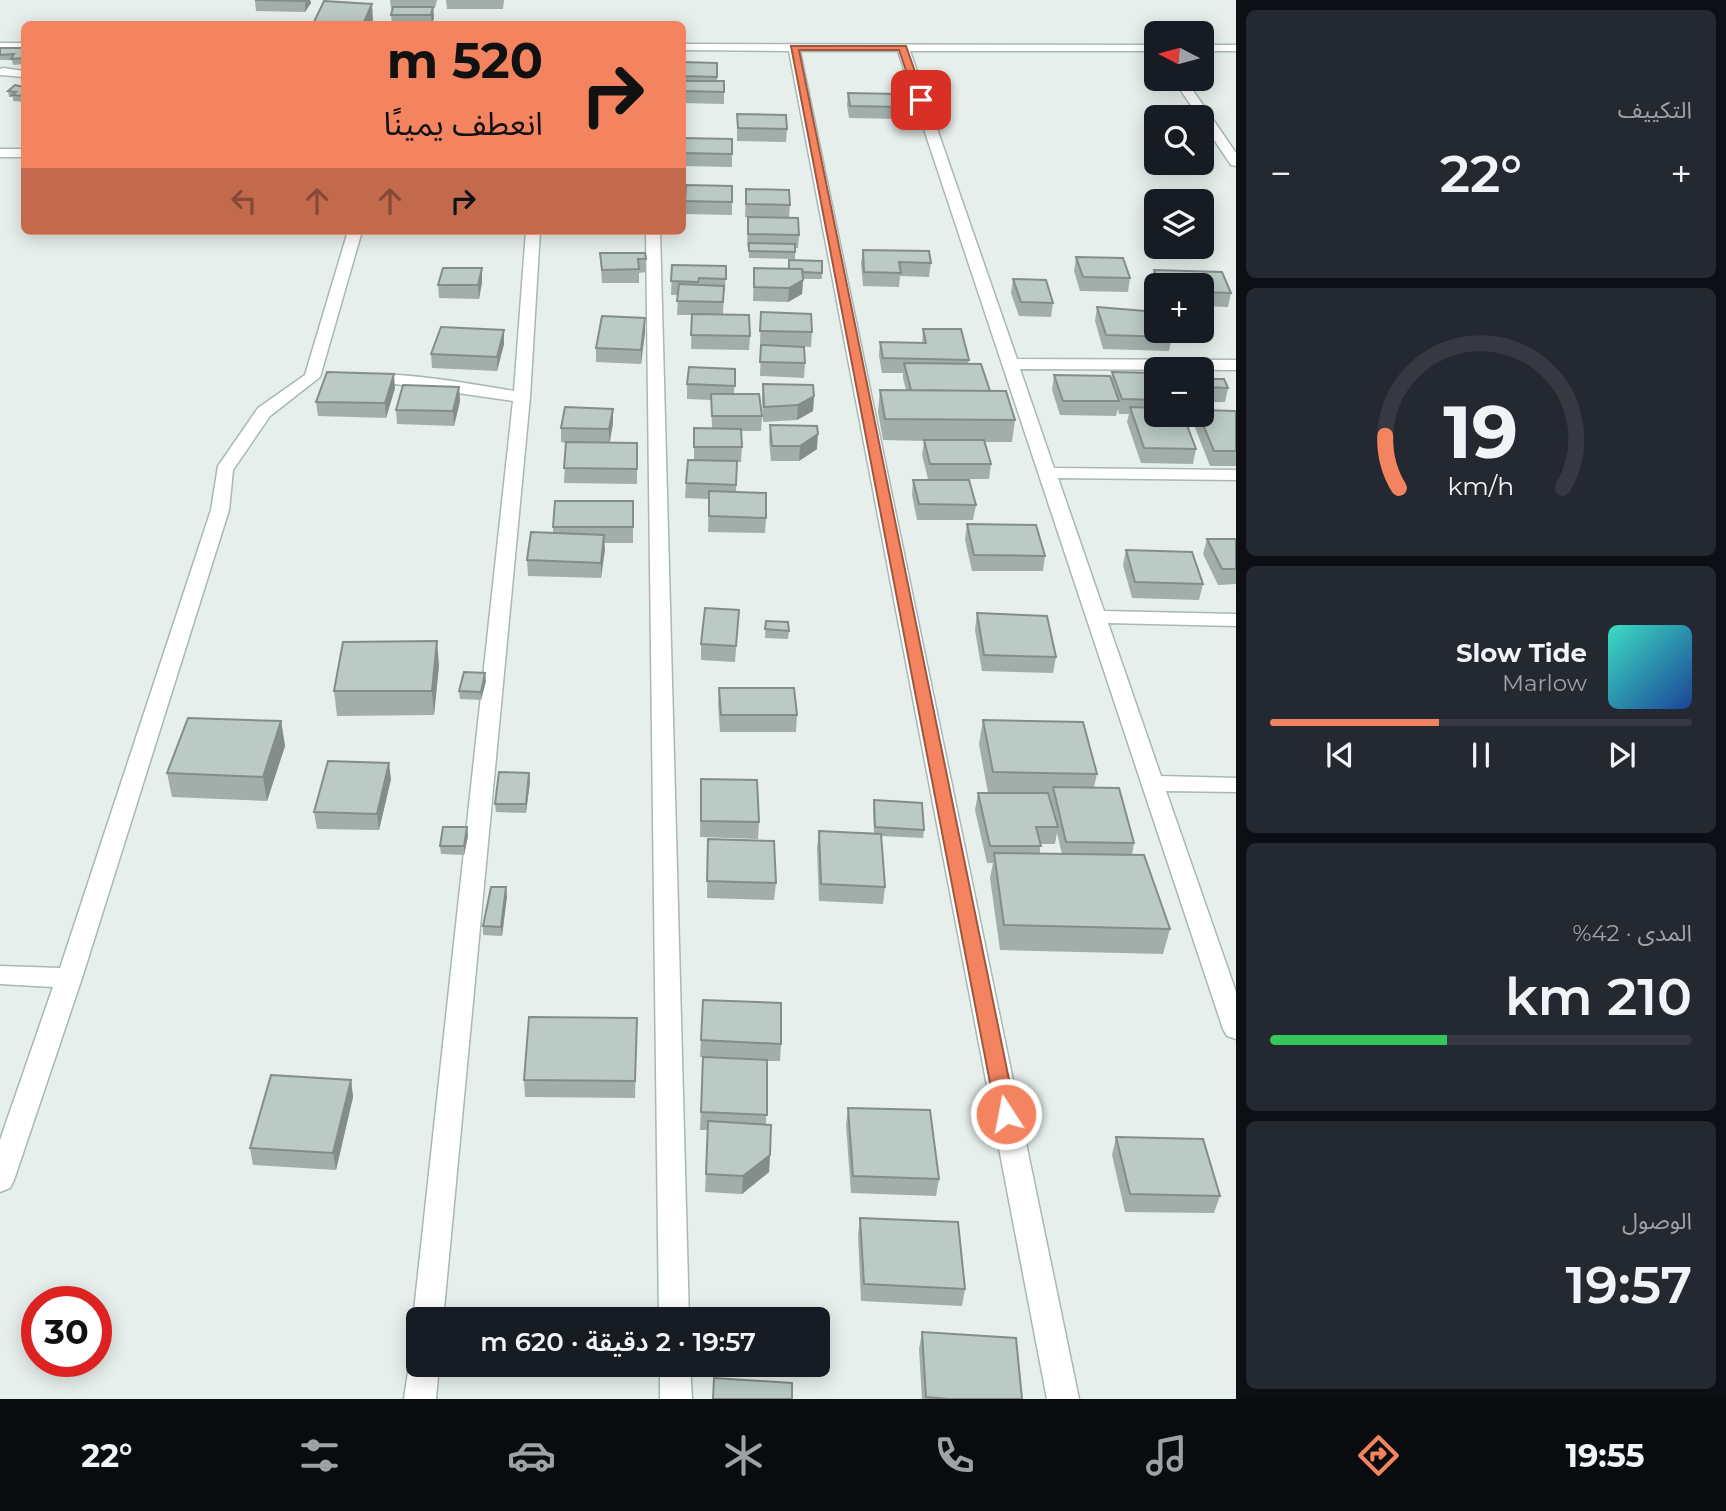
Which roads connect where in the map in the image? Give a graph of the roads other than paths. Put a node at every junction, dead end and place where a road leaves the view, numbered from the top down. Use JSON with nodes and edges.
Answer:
{"nodes":[{"id":1,"x":0,"y":46,"type":"edge"},
{"id":2,"x":21,"y":46,"type":"edge"},
{"id":3,"x":686,"y":47,"type":"edge"},
{"id":4,"x":794,"y":47,"type":"junction"},
{"id":5,"x":903,"y":48,"type":"junction"},
{"id":6,"x":1144,"y":48,"type":"edge"},
{"id":7,"x":1214,"y":48,"type":"edge"},
{"id":8,"x":1236,"y":48,"type":"edge"},
{"id":9,"x":1,"y":73,"type":"edge"},
{"id":10,"x":21,"y":74,"type":"edge"},
{"id":11,"x":1187,"y":91,"type":"edge"},
{"id":12,"x":0,"y":153,"type":"edge"},
{"id":13,"x":21,"y":153,"type":"edge"},
{"id":14,"x":1236,"y":162,"type":"edge"},
{"id":15,"x":354,"y":235,"type":"edge"},
{"id":16,"x":533,"y":235,"type":"edge"},
{"id":17,"x":653,"y":235,"type":"edge"},
{"id":18,"x":1010,"y":365,"type":"junction"},
{"id":19,"x":1236,"y":365,"type":"edge"},
{"id":20,"x":354,"y":378,"type":"edge"},
{"id":21,"x":522,"y":397,"type":"junction"},
{"id":22,"x":1048,"y":473,"type":"junction"},
{"id":23,"x":1236,"y":475,"type":"edge"},
{"id":24,"x":1096,"y":617,"type":"junction"},
{"id":25,"x":1236,"y":620,"type":"edge"},
{"id":26,"x":1153,"y":783,"type":"junction"},
{"id":27,"x":1236,"y":785,"type":"edge"},
{"id":28,"x":0,"y":975,"type":"edge"},
{"id":29,"x":69,"y":978,"type":"junction"},
{"id":30,"x":1236,"y":1029,"type":"edge"},
{"id":31,"x":0,"y":1180,"type":"edge"},
{"id":32,"x":429,"y":1307,"type":"edge"},
{"id":33,"x":674,"y":1307,"type":"edge"},
{"id":34,"x":423,"y":1377,"type":"edge"},
{"id":35,"x":675,"y":1377,"type":"edge"},
{"id":36,"x":420,"y":1399,"type":"edge"},
{"id":37,"x":676,"y":1399,"type":"edge"},
{"id":38,"x":1063,"y":1399,"type":"edge"}],
"edges":[{"from":1,"to":2,"type":"street"},
{"from":3,"to":4,"type":"street"},
{"from":4,"to":5,"type":"street"},
{"from":4,"to":38,"type":"street"},
{"from":5,"to":6,"type":"street"},
{"from":5,"to":18,"type":"street"},
{"from":7,"to":8,"type":"street"},
{"from":9,"to":10,"type":"street"},
{"from":11,"to":14,"type":"street"},
{"from":12,"to":13,"type":"street"},
{"from":15,"to":29,"type":"street"},
{"from":16,"to":21,"type":"street"},
{"from":17,"to":33,"type":"street"},
{"from":18,"to":19,"type":"street"},
{"from":18,"to":22,"type":"street"},
{"from":20,"to":21,"type":"street"},
{"from":21,"to":32,"type":"street"},
{"from":22,"to":23,"type":"street"},
{"from":22,"to":24,"type":"street"},
{"from":24,"to":25,"type":"street"},
{"from":24,"to":26,"type":"street"},
{"from":26,"to":27,"type":"street"},
{"from":26,"to":30,"type":"street"},
{"from":28,"to":29,"type":"street"},
{"from":29,"to":31,"type":"street"},
{"from":34,"to":36,"type":"street"},
{"from":35,"to":37,"type":"street"}]}
